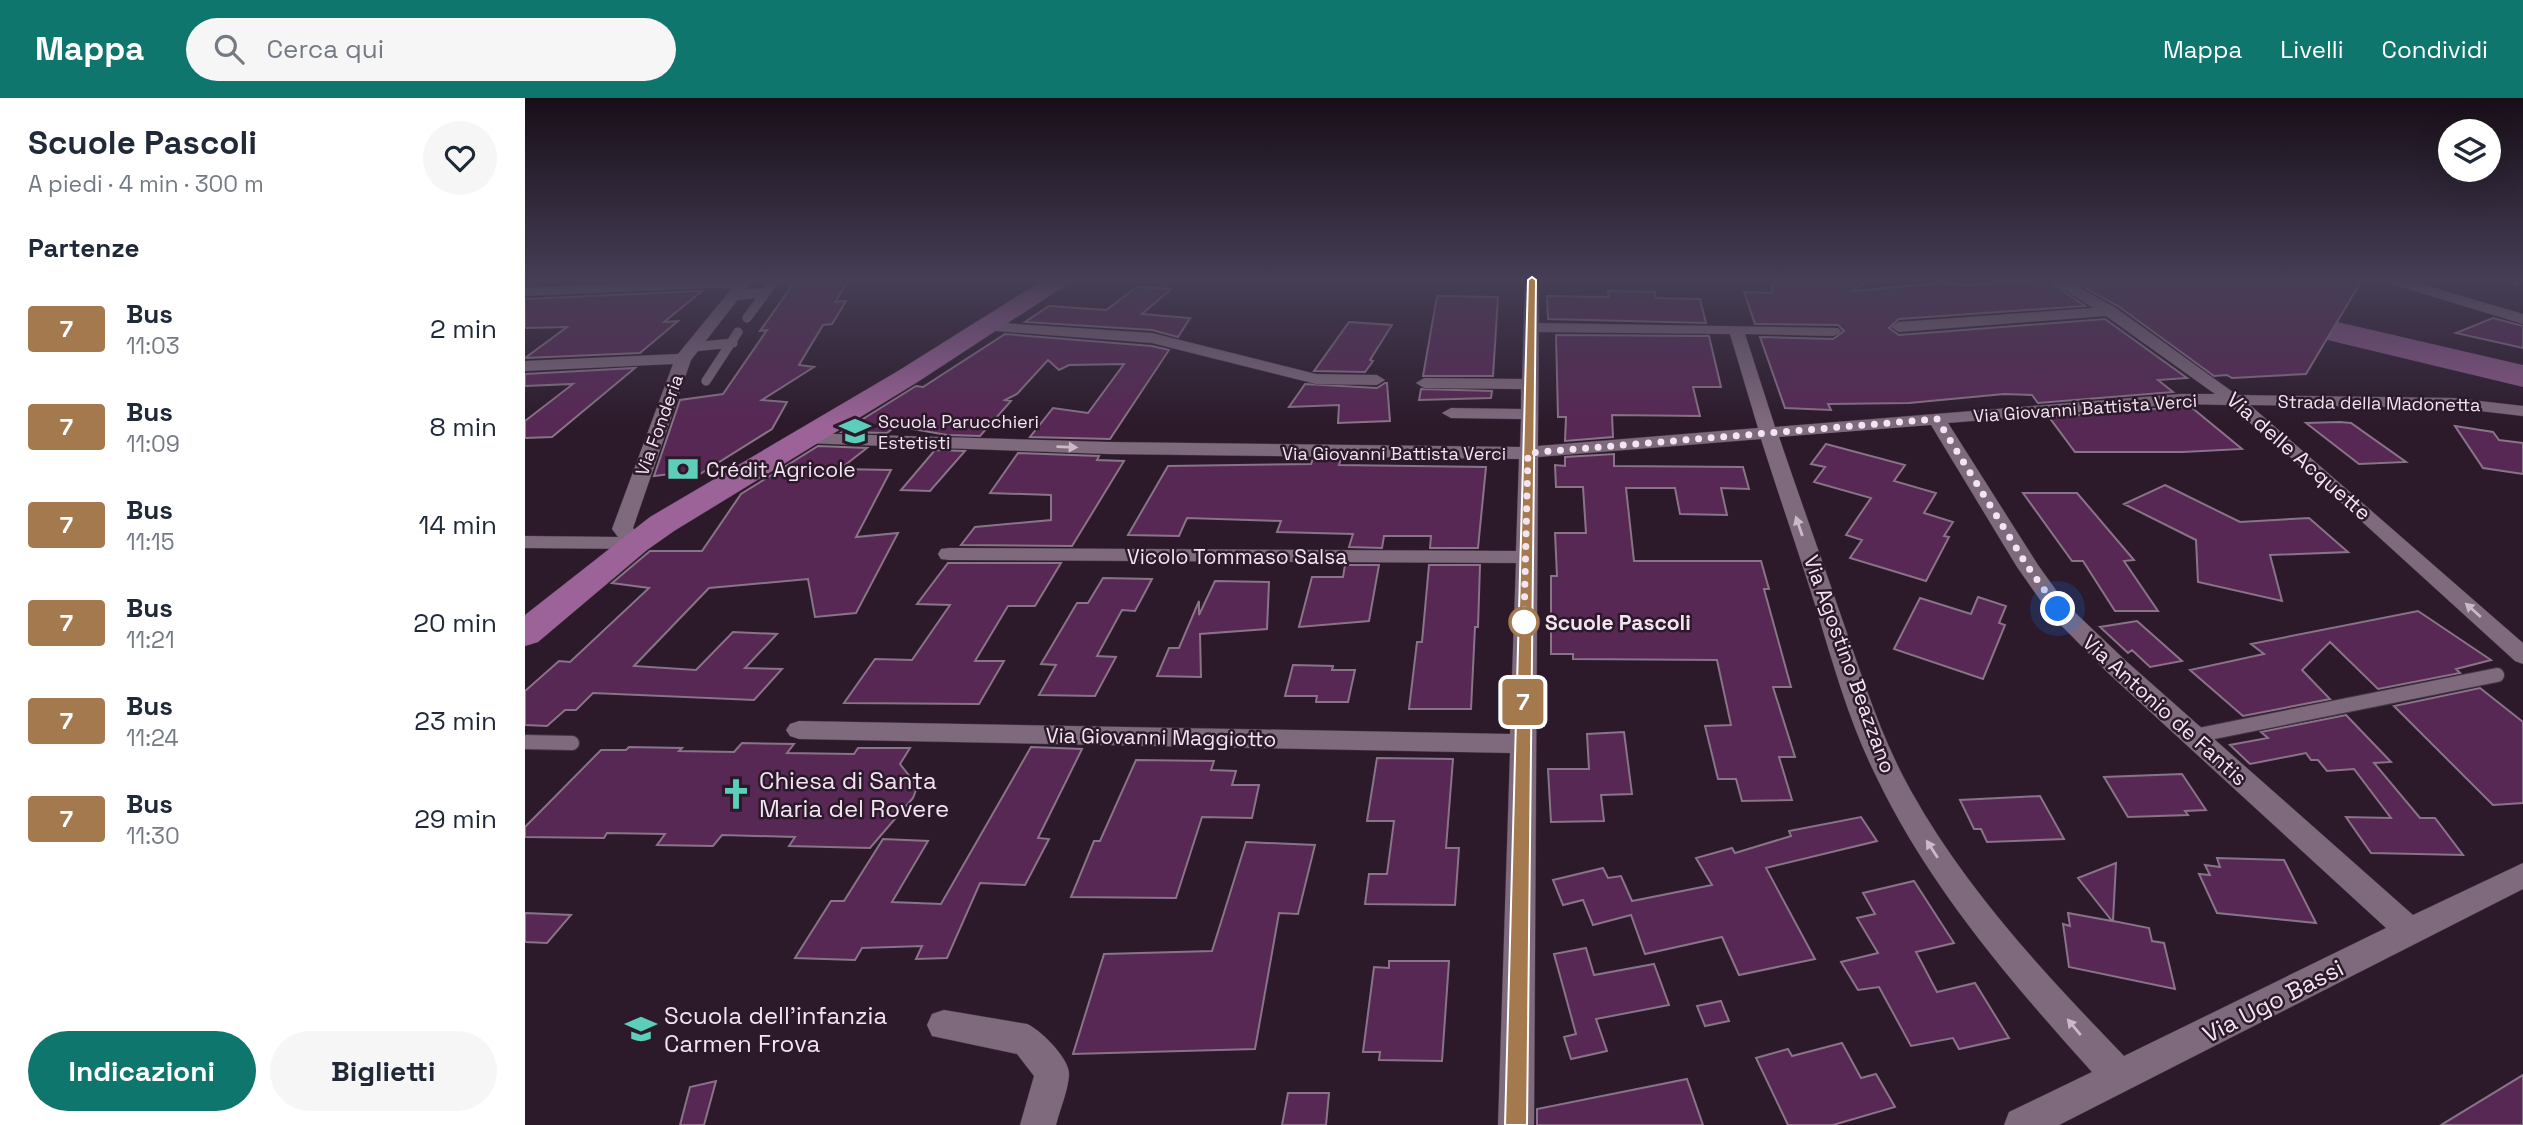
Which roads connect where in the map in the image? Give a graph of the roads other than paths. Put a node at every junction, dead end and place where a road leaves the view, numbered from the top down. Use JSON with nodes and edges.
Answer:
{"nodes":[{"id":1,"x":1531,"y":327,"type":"edge"},
{"id":2,"x":708,"y":328,"type":"edge"},
{"id":3,"x":985,"y":328,"type":"edge"},
{"id":4,"x":1001,"y":328,"type":"edge"},
{"id":5,"x":1594,"y":328,"type":"edge"},
{"id":6,"x":2135,"y":328,"type":"edge"},
{"id":7,"x":1736,"y":330,"type":"junction"},
{"id":8,"x":1833,"y":331,"type":"dead end"},
{"id":9,"x":738,"y":332,"type":"dead end"},
{"id":10,"x":733,"y":343,"type":"junction"},
{"id":11,"x":688,"y":353,"type":"junction"},
{"id":12,"x":525,"y":366,"type":"edge"},
{"id":13,"x":1377,"y":380,"type":"dead end"},
{"id":14,"x":706,"y":381,"type":"dead end"},
{"id":15,"x":1424,"y":383,"type":"dead end"},
{"id":16,"x":1530,"y":384,"type":"junction"},
{"id":17,"x":2235,"y":399,"type":"junction"},
{"id":18,"x":2523,"y":411,"type":"edge"},
{"id":19,"x":1451,"y":413,"type":"dead end"},
{"id":20,"x":1530,"y":414,"type":"junction"},
{"id":21,"x":1937,"y":419,"type":"junction"},
{"id":22,"x":1766,"y":432,"type":"junction"},
{"id":23,"x":803,"y":438,"type":"junction"},
{"id":24,"x":1528,"y":453,"type":"junction"},
{"id":25,"x":525,"y":542,"type":"edge"},
{"id":26,"x":635,"y":543,"type":"junction"},
{"id":27,"x":949,"y":554,"type":"dead end"},
{"id":28,"x":1525,"y":557,"type":"junction"},
{"id":29,"x":525,"y":634,"type":"edge"},
{"id":30,"x":2523,"y":656,"type":"edge"},
{"id":31,"x":2497,"y":675,"type":"dead end"},
{"id":32,"x":799,"y":730,"type":"dead end"},
{"id":33,"x":2194,"y":736,"type":"junction"},
{"id":34,"x":525,"y":742,"type":"edge"},
{"id":35,"x":572,"y":743,"type":"dead end"},
{"id":36,"x":1522,"y":744,"type":"junction"},
{"id":37,"x":2523,"y":875,"type":"edge"},
{"id":38,"x":2410,"y":932,"type":"junction"},
{"id":39,"x":944,"y":1025,"type":"dead end"},
{"id":40,"x":2120,"y":1077,"type":"junction"},
{"id":41,"x":1038,"y":1125,"type":"edge"},
{"id":42,"x":1516,"y":1125,"type":"edge"},
{"id":43,"x":2022,"y":1125,"type":"edge"}],
"edges":[{"from":1,"to":16,"type":"street"},
{"from":2,"to":11,"type":"street","name":"Via Fonderia"},
{"from":3,"to":23,"type":"main road"},
{"from":4,"to":13,"type":"street"},
{"from":5,"to":7,"type":"street"},
{"from":6,"to":17,"type":"street","name":"Via delle Acquette"},
{"from":7,"to":8,"type":"street"},
{"from":7,"to":22,"type":"street","name":"Via Agostino Beazzano"},
{"from":9,"to":10,"type":"lane"},
{"from":10,"to":11,"type":"lane"},
{"from":10,"to":14,"type":"lane"},
{"from":11,"to":12,"type":"street"},
{"from":11,"to":26,"type":"street","name":"Via Fonderia"},
{"from":15,"to":16,"type":"street"},
{"from":16,"to":20,"type":"street"},
{"from":17,"to":18,"type":"street","name":"Strada della Madonetta"},
{"from":17,"to":21,"type":"street","name":"Via Giovanni Battista Verci"},
{"from":30,"to":17,"type":"street","name":"Via delle Acquette","one_way":true},
{"from":19,"to":20,"type":"street"},
{"from":20,"to":24,"type":"street"},
{"from":21,"to":22,"type":"street","name":"Via Giovanni Battista Verci"},
{"from":21,"to":33,"type":"street","name":"Via Antonio de Fantis"},
{"from":22,"to":24,"type":"street","name":"Via Giovanni Battista Verci"},
{"from":40,"to":22,"type":"street","name":"Via Agostino Beazzano","one_way":true},
{"from":23,"to":24,"type":"street","name":"Via Giovanni Battista Verci","one_way":true},
{"from":23,"to":26,"type":"main road"},
{"from":24,"to":28,"type":"street"},
{"from":25,"to":26,"type":"street"},
{"from":26,"to":29,"type":"main road"},
{"from":27,"to":28,"type":"street","name":"Vicolo Tommaso Salsa"},
{"from":28,"to":36,"type":"street"},
{"from":31,"to":33,"type":"lane"},
{"from":32,"to":36,"type":"street","name":"Via Giovanni Maggiotto"},
{"from":33,"to":38,"type":"street","name":"Via Antonio de Fantis"},
{"from":34,"to":35,"type":"lane"},
{"from":36,"to":42,"type":"street"},
{"from":37,"to":38,"type":"street","name":"Via Ugo Bassi"},
{"from":38,"to":40,"type":"street","name":"Via Ugo Bassi"},
{"from":39,"to":41,"type":"street"},
{"from":40,"to":43,"type":"street","name":"Via Ugo Bassi"}]}
